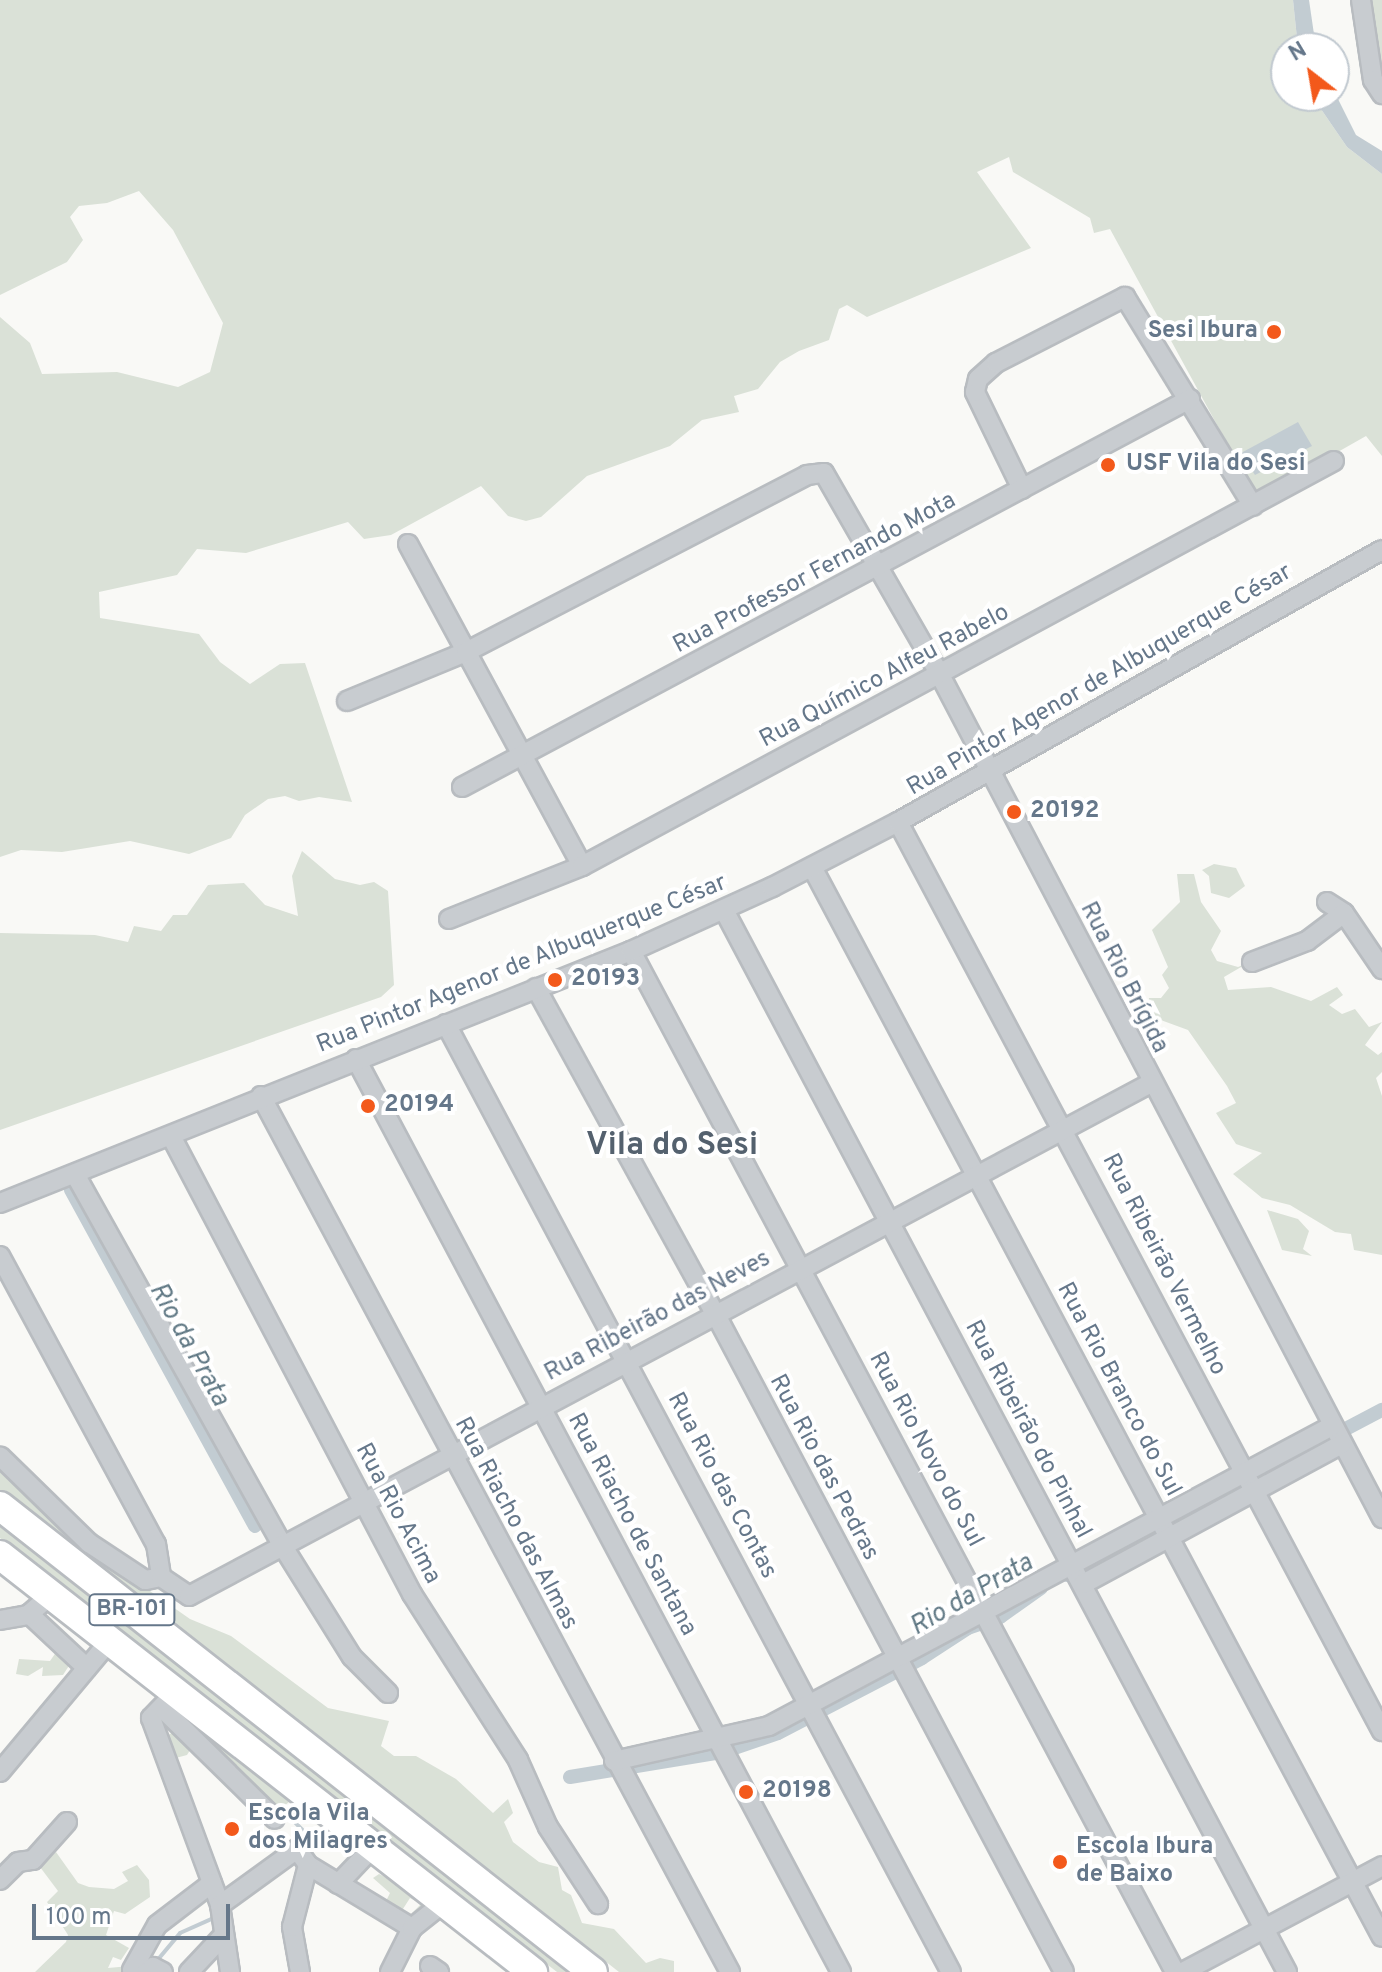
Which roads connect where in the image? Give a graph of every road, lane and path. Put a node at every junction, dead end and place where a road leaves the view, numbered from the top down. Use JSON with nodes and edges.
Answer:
{"nodes":[{"id":1,"x":1361,"y":0,"type":"edge"},
{"id":2,"x":1382,"y":94,"type":"edge"},
{"id":3,"x":1190,"y":399,"type":"junction"},
{"id":4,"x":1334,"y":461,"type":"dead end"},
{"id":5,"x":1022,"y":489,"type":"junction"},
{"id":6,"x":1253,"y":506,"type":"junction"},
{"id":7,"x":408,"y":544,"type":"dead end"},
{"id":8,"x":1382,"y":550,"type":"edge"},
{"id":9,"x":879,"y":569,"type":"junction"},
{"id":10,"x":466,"y":652,"type":"junction"},
{"id":11,"x":940,"y":675,"type":"junction"},
{"id":12,"x":347,"y":701,"type":"dead end"},
{"id":13,"x":526,"y":757,"type":"junction"},
{"id":14,"x":989,"y":772,"type":"junction"},
{"id":15,"x":462,"y":787,"type":"dead end"},
{"id":16,"x":898,"y":822,"type":"junction"},
{"id":17,"x":582,"y":866,"type":"junction"},
{"id":18,"x":812,"y":867,"type":"junction"},
{"id":19,"x":1327,"y":902,"type":"dead end"},
{"id":20,"x":724,"y":910,"type":"junction"},
{"id":21,"x":1344,"y":913,"type":"junction"},
{"id":22,"x":449,"y":919,"type":"dead end"},
{"id":23,"x":631,"y":951,"type":"junction"},
{"id":24,"x":1252,"y":962,"type":"dead end"},
{"id":25,"x":1382,"y":969,"type":"edge"},
{"id":26,"x":536,"y":988,"type":"junction"},
{"id":27,"x":446,"y":1024,"type":"junction"},
{"id":28,"x":356,"y":1059,"type":"junction"},
{"id":29,"x":1151,"y":1083,"type":"junction"},
{"id":30,"x":261,"y":1096,"type":"junction"},
{"id":31,"x":1064,"y":1128,"type":"junction"},
{"id":32,"x":171,"y":1136,"type":"junction"},
{"id":33,"x":76,"y":1176,"type":"junction"},
{"id":34,"x":976,"y":1176,"type":"junction"},
{"id":35,"x":0,"y":1203,"type":"edge"},
{"id":36,"x":889,"y":1222,"type":"junction"},
{"id":37,"x":0,"y":1256,"type":"edge"},
{"id":38,"x":801,"y":1270,"type":"junction"},
{"id":39,"x":716,"y":1315,"type":"junction"},
{"id":40,"x":628,"y":1361,"type":"junction"},
{"id":41,"x":540,"y":1407,"type":"junction"},
{"id":42,"x":1337,"y":1435,"type":"junction"},
{"id":43,"x":0,"y":1456,"type":"edge"},
{"id":44,"x":452,"y":1456,"type":"junction"},
{"id":45,"x":1250,"y":1484,"type":"junction"},
{"id":46,"x":364,"y":1503,"type":"junction"},
{"id":47,"x":0,"y":1506,"type":"edge"},
{"id":48,"x":1381,"y":1513,"type":"edge"},
{"id":49,"x":1165,"y":1528,"type":"junction"},
{"id":50,"x":282,"y":1545,"type":"junction"},
{"id":51,"x":0,"y":1555,"type":"edge"},
{"id":52,"x":1078,"y":1575,"type":"junction"},
{"id":53,"x":161,"y":1577,"type":"junction"},
{"id":54,"x":52,"y":1594,"type":"junction"},
{"id":55,"x":29,"y":1614,"type":"junction"},
{"id":56,"x":0,"y":1620,"type":"edge"},
{"id":57,"x":989,"y":1620,"type":"junction"},
{"id":58,"x":112,"y":1638,"type":"junction"},
{"id":59,"x":900,"y":1666,"type":"junction"},
{"id":60,"x":87,"y":1668,"type":"junction"},
{"id":61,"x":388,"y":1693,"type":"dead end"},
{"id":62,"x":170,"y":1699,"type":"junction"},
{"id":63,"x":813,"y":1711,"type":"junction"},
{"id":64,"x":1382,"y":1731,"type":"edge"},
{"id":65,"x":722,"y":1745,"type":"junction"},
{"id":66,"x":616,"y":1766,"type":"junction"},
{"id":67,"x":0,"y":1772,"type":"edge"},
{"id":68,"x":275,"y":1819,"type":"dead end"},
{"id":69,"x":67,"y":1822,"type":"dead end"},
{"id":70,"x":375,"y":1845,"type":"junction"},
{"id":71,"x":302,"y":1858,"type":"junction"},
{"id":72,"x":1382,"y":1866,"type":"edge"},
{"id":73,"x":0,"y":1880,"type":"edge"},
{"id":74,"x":1353,"y":1882,"type":"junction"},
{"id":75,"x":212,"y":1883,"type":"junction"},
{"id":76,"x":338,"y":1884,"type":"junction"},
{"id":77,"x":446,"y":1901,"type":"junction"},
{"id":78,"x":598,"y":1904,"type":"dead end"},
{"id":79,"x":222,"y":1912,"type":"junction"},
{"id":80,"x":412,"y":1928,"type":"junction"},
{"id":81,"x":1265,"y":1930,"type":"junction"},
{"id":82,"x":1382,"y":1937,"type":"edge"},
{"id":83,"x":221,"y":1938,"type":"junction"},
{"id":84,"x":148,"y":1971,"type":"edge"},
{"id":85,"x":189,"y":1972,"type":"edge"},
{"id":86,"x":230,"y":1972,"type":"edge"},
{"id":87,"x":300,"y":1972,"type":"edge"},
{"id":88,"x":390,"y":1972,"type":"edge"},
{"id":89,"x":533,"y":1972,"type":"edge"},
{"id":90,"x":593,"y":1972,"type":"edge"},
{"id":91,"x":730,"y":1972,"type":"edge"},
{"id":92,"x":841,"y":1972,"type":"edge"},
{"id":93,"x":951,"y":1972,"type":"edge"},
{"id":94,"x":1064,"y":1972,"type":"edge"},
{"id":95,"x":1175,"y":1972,"type":"edge"},
{"id":96,"x":1183,"y":1972,"type":"edge"},
{"id":97,"x":1287,"y":1972,"type":"edge"}],
"edges":[{"from":1,"to":2,"type":"street"},
{"from":3,"to":5,"type":"street","name":"Rua Professor Fernando Mota"},
{"from":3,"to":5,"type":"street"},
{"from":3,"to":6,"type":"street"},
{"from":4,"to":6,"type":"street","name":"Rua Químico Alfeu Rabelo"},
{"from":5,"to":9,"type":"street","name":"Rua Professor Fernando Mota"},
{"from":6,"to":11,"type":"street","name":"Rua Químico Alfeu Rabelo"},
{"from":7,"to":10,"type":"street"},
{"from":8,"to":14,"type":"street","name":"Rua Pintor Agenor de Albuquerque César"},
{"from":9,"to":10,"type":"street","name":"Rua Rio Brígida"},
{"from":9,"to":11,"type":"street","name":"Rua Rio Brígida"},
{"from":9,"to":13,"type":"street","name":"Rua Professor Fernando Mota"},
{"from":10,"to":12,"type":"street"},
{"from":10,"to":13,"type":"street"},
{"from":11,"to":14,"type":"street","name":"Rua Rio Brígida"},
{"from":11,"to":17,"type":"street","name":"Rua Químico Alfeu Rabelo"},
{"from":13,"to":15,"type":"street","name":"Rua Professor Fernando Mota"},
{"from":13,"to":17,"type":"street"},
{"from":14,"to":16,"type":"street","name":"Rua Pintor Agenor de Albuquerque César"},
{"from":14,"to":29,"type":"street","name":"Rua Rio Brígida"},
{"from":16,"to":18,"type":"street","name":"Rua Pintor Agenor de Albuquerque César"},
{"from":16,"to":31,"type":"street","name":"Rua Ribeirão Vermelho"},
{"from":17,"to":22,"type":"street","name":"Rua Químico Alfeu Rabelo"},
{"from":18,"to":20,"type":"street","name":"Rua Pintor Agenor de Albuquerque César"},
{"from":18,"to":34,"type":"street","name":"Rua Rio Branco do Sul"},
{"from":19,"to":21,"type":"street"},
{"from":20,"to":23,"type":"street","name":"Rua Pintor Agenor de Albuquerque César"},
{"from":20,"to":36,"type":"street","name":"Rua Ribeirão do Pinhal"},
{"from":21,"to":24,"type":"street"},
{"from":21,"to":25,"type":"street"},
{"from":23,"to":26,"type":"street","name":"Rua Pintor Agenor de Albuquerque César"},
{"from":23,"to":38,"type":"street","name":"Rua Rio Novo do Sul"},
{"from":26,"to":27,"type":"street","name":"Rua Pintor Agenor de Albuquerque César"},
{"from":26,"to":39,"type":"street","name":"Rua Rio das Pedras"},
{"from":27,"to":28,"type":"street","name":"Rua Pintor Agenor de Albuquerque César"},
{"from":27,"to":40,"type":"street","name":"Rua Rio das Contas"},
{"from":28,"to":30,"type":"street","name":"Rua Pintor Agenor de Albuquerque César"},
{"from":28,"to":41,"type":"street","name":"Rua Riacho de Santana"},
{"from":29,"to":31,"type":"street","name":"Rua Ribeirão das Neves"},
{"from":29,"to":42,"type":"street","name":"Rua Rio Brígida"},
{"from":30,"to":32,"type":"street","name":"Rua Pintor Agenor de Albuquerque César"},
{"from":30,"to":44,"type":"street","name":"Rua Riacho das Almas"},
{"from":31,"to":34,"type":"street","name":"Rua Ribeirão das Neves"},
{"from":31,"to":45,"type":"street","name":"Rua Ribeirão Vermelho"},
{"from":32,"to":33,"type":"street","name":"Rua Pintor Agenor de Albuquerque César"},
{"from":32,"to":46,"type":"street","name":"Rua Rio Acima"},
{"from":33,"to":35,"type":"street","name":"Rua Pintor Agenor de Albuquerque César"},
{"from":33,"to":50,"type":"street"},
{"from":34,"to":36,"type":"street","name":"Rua Ribeirão das Neves"},
{"from":34,"to":49,"type":"street","name":"Rua Rio Branco do Sul"},
{"from":36,"to":38,"type":"street","name":"Rua Ribeirão das Neves"},
{"from":36,"to":52,"type":"street","name":"Rua Ribeirão do Pinhal"},
{"from":37,"to":53,"type":"street"},
{"from":38,"to":39,"type":"street","name":"Rua Ribeirão das Neves"},
{"from":38,"to":57,"type":"street","name":"Rua Rio Novo do Sul"},
{"from":39,"to":40,"type":"street","name":"Rua Ribeirão das Neves"},
{"from":39,"to":59,"type":"street","name":"Rua Rio das Pedras"},
{"from":40,"to":41,"type":"street","name":"Rua Ribeirão das Neves"},
{"from":40,"to":63,"type":"street","name":"Rua Rio das Contas"},
{"from":41,"to":44,"type":"street","name":"Rua Ribeirão das Neves"},
{"from":41,"to":65,"type":"street","name":"Rua Riacho de Santana"},
{"from":42,"to":45,"type":"street"},
{"from":42,"to":48,"type":"street","name":"Rua Rio Brígida"},
{"from":43,"to":53,"type":"street"},
{"from":44,"to":46,"type":"street","name":"Rua Ribeirão das Neves"},
{"from":44,"to":66,"type":"street","name":"Rua Riacho das Almas"},
{"from":45,"to":49,"type":"street"},
{"from":45,"to":64,"type":"street","name":"Rua Ribeirão Vermelho"},
{"from":46,"to":50,"type":"street","name":"Rua Ribeirão das Neves"},
{"from":46,"to":78,"type":"street","name":"Rua Rio Acima"},
{"from":47,"to":90,"type":"highway","number":"BR-101"},
{"from":49,"to":52,"type":"street"},
{"from":49,"to":74,"type":"street","name":"Rua Rio Branco do Sul"},
{"from":50,"to":53,"type":"street","name":"Rua Ribeirão das Neves"},
{"from":50,"to":61,"type":"street"},
{"from":51,"to":54,"type":"highway","number":"BR-101"},
{"from":52,"to":57,"type":"street"},
{"from":52,"to":81,"type":"street","name":"Rua Ribeirão do Pinhal"},
{"from":54,"to":55,"type":"street"},
{"from":54,"to":58,"type":"highway","number":"BR-101"},
{"from":55,"to":56,"type":"street"},
{"from":55,"to":60,"type":"street"},
{"from":57,"to":59,"type":"street"},
{"from":57,"to":95,"type":"street","name":"Rua Rio Novo do Sul"},
{"from":58,"to":60,"type":"street"},
{"from":58,"to":62,"type":"highway","number":"BR-101"},
{"from":59,"to":63,"type":"street"},
{"from":59,"to":94,"type":"street","name":"Rua Rio das Pedras"},
{"from":60,"to":67,"type":"street"},
{"from":62,"to":68,"type":"street"},
{"from":62,"to":70,"type":"highway","number":"BR-101"},
{"from":62,"to":75,"type":"street"},
{"from":63,"to":65,"type":"street"},
{"from":63,"to":93,"type":"street","name":"Rua Rio das Contas"},
{"from":65,"to":66,"type":"street"},
{"from":65,"to":92,"type":"street","name":"Rua Riacho de Santana"},
{"from":66,"to":91,"type":"street","name":"Rua Riacho das Almas"},
{"from":69,"to":73,"type":"street"},
{"from":70,"to":76,"type":"street"},
{"from":70,"to":77,"type":"highway","number":"BR-101"},
{"from":71,"to":76,"type":"street"},
{"from":71,"to":79,"type":"street"},
{"from":71,"to":87,"type":"street"},
{"from":72,"to":74,"type":"street"},
{"from":74,"to":81,"type":"street"},
{"from":74,"to":82,"type":"street","name":"Rua Rio Branco do Sul"},
{"from":75,"to":79,"type":"street"},
{"from":75,"to":84,"type":"street"},
{"from":76,"to":80,"type":"street"},
{"from":77,"to":80,"type":"street"},
{"from":77,"to":89,"type":"highway","number":"BR-101"},
{"from":79,"to":83,"type":"street"},
{"from":80,"to":88,"type":"street"},
{"from":81,"to":96,"type":"street"},
{"from":81,"to":97,"type":"street","name":"Rua Ribeirão do Pinhal"},
{"from":83,"to":85,"type":"street"},
{"from":83,"to":86,"type":"street"}]}
